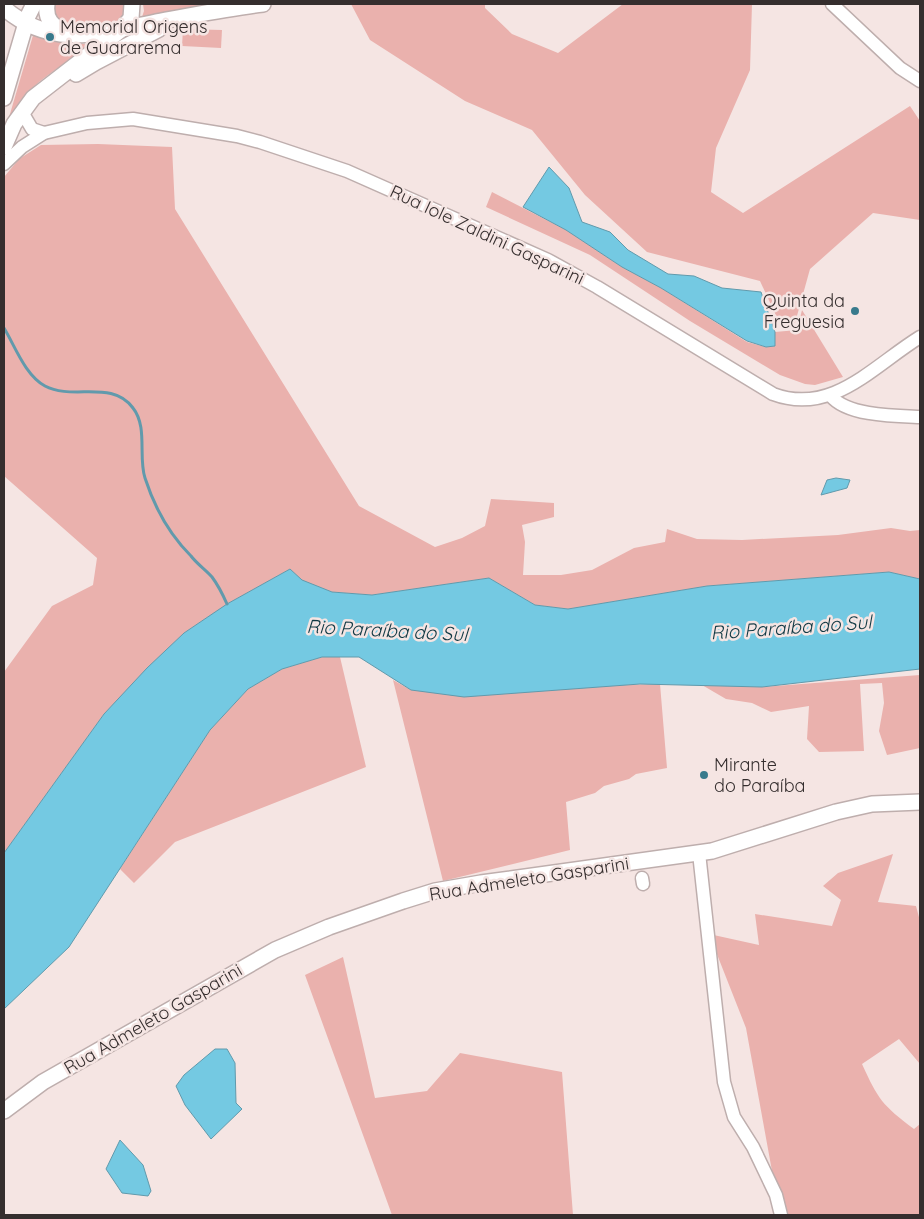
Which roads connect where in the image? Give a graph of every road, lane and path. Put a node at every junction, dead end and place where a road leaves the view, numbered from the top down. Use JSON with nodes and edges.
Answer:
{"nodes":[{"id":1,"x":34,"y":4,"type":"edge"},
{"id":2,"x":47,"y":4,"type":"edge"},
{"id":3,"x":132,"y":4,"type":"edge"},
{"id":4,"x":263,"y":4,"type":"edge"},
{"id":5,"x":832,"y":4,"type":"edge"},
{"id":6,"x":4,"y":8,"type":"edge"},
{"id":7,"x":187,"y":16,"type":"junction"},
{"id":8,"x":26,"y":23,"type":"junction"},
{"id":9,"x":118,"y":31,"type":"junction"},
{"id":10,"x":77,"y":35,"type":"junction"},
{"id":11,"x":4,"y":63,"type":"edge"},
{"id":12,"x":920,"y":81,"type":"edge"},
{"id":13,"x":4,"y":97,"type":"edge"},
{"id":14,"x":22,"y":112,"type":"junction"},
{"id":15,"x":44,"y":133,"type":"junction"},
{"id":16,"x":4,"y":147,"type":"edge"},
{"id":17,"x":4,"y":164,"type":"edge"},
{"id":18,"x":920,"y":337,"type":"edge"},
{"id":19,"x":831,"y":396,"type":"junction"},
{"id":20,"x":920,"y":417,"type":"edge"},
{"id":21,"x":920,"y":802,"type":"edge"},
{"id":22,"x":699,"y":853,"type":"junction"},
{"id":23,"x":4,"y":1111,"type":"edge"},
{"id":24,"x":781,"y":1215,"type":"edge"}],
"edges":[{"from":1,"to":8,"type":"main road"},
{"from":2,"to":10,"type":"main road"},
{"from":3,"to":9,"type":"main road"},
{"from":4,"to":7,"type":"main road"},
{"from":5,"to":12,"type":"street"},
{"from":6,"to":8,"type":"main road"},
{"from":7,"to":9,"type":"main road"},
{"from":7,"to":14,"type":"main road"},
{"from":8,"to":10,"type":"main road"},
{"from":8,"to":13,"type":"main road"},
{"from":9,"to":10,"type":"main road"},
{"from":9,"to":14,"type":"main road"},
{"from":11,"to":13,"type":"main road"},
{"from":14,"to":15,"type":"street"},
{"from":14,"to":16,"type":"main road"},
{"from":15,"to":17,"type":"street","name":"Rua Iole Zaldini Gasparini"},
{"from":15,"to":19,"type":"street","name":"Rua Iole Zaldini Gasparini"},
{"from":18,"to":19,"type":"street","name":"Rua Iole Zaldini Gasparini"},
{"from":19,"to":20,"type":"street"},
{"from":21,"to":22,"type":"main road","name":"Rua Admeleto Gasparini"},
{"from":22,"to":23,"type":"main road","name":"Rua Admeleto Gasparini"},
{"from":22,"to":24,"type":"street"}]}
